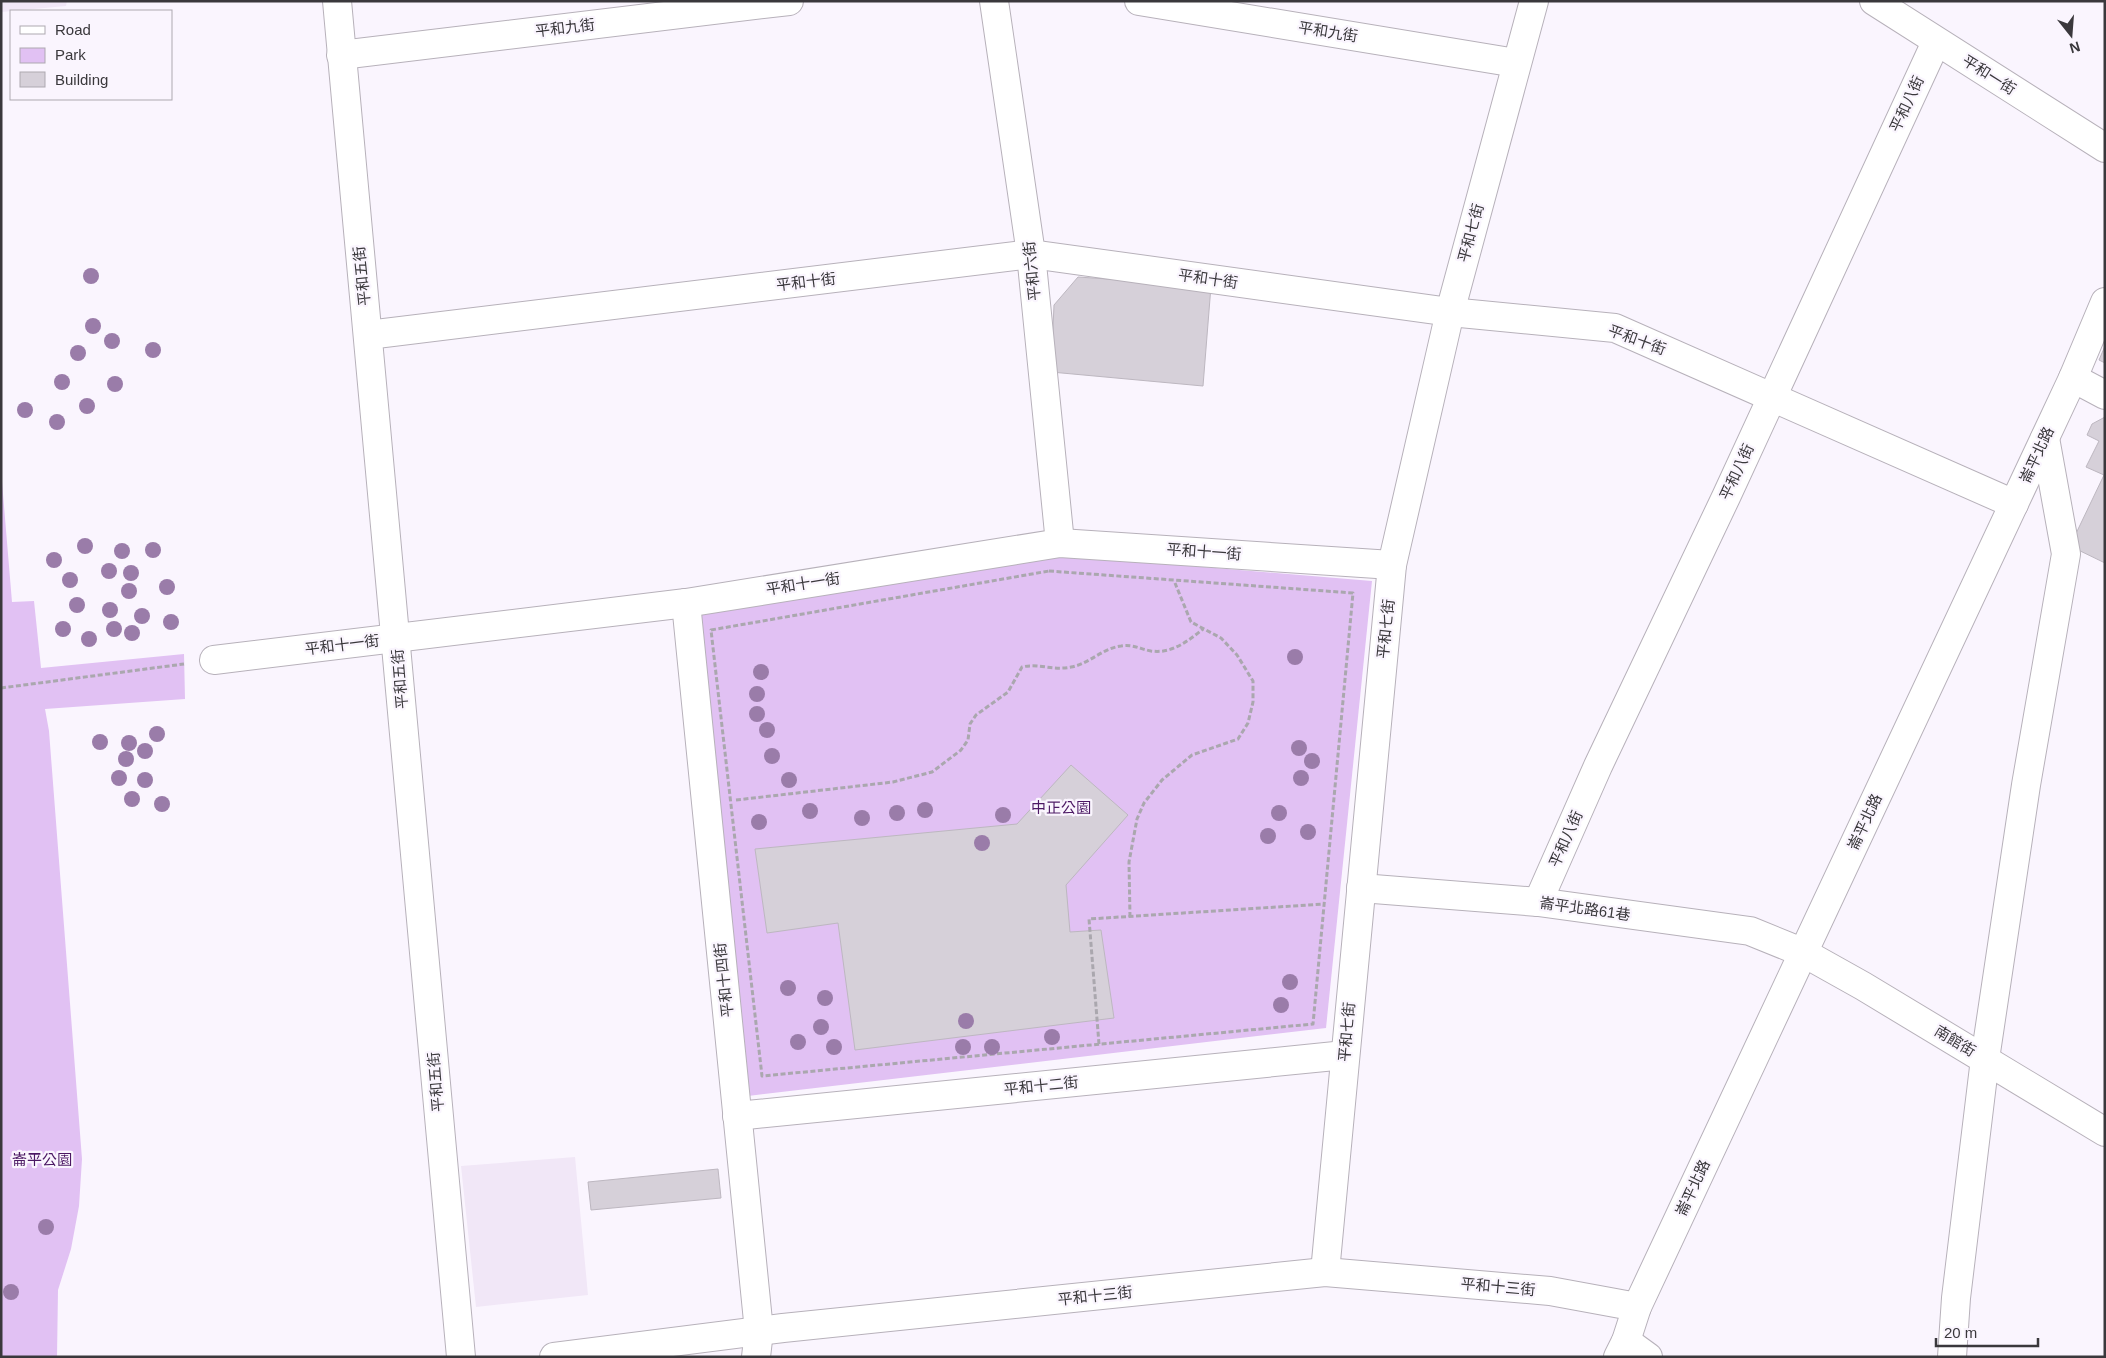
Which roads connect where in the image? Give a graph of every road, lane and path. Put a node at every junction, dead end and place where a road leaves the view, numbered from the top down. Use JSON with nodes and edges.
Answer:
{"nodes":[{"id":1,"x":337,"y":1,"type":"edge"},
{"id":2,"x":789,"y":1,"type":"edge"},
{"id":3,"x":994,"y":1,"type":"edge"},
{"id":4,"x":1139,"y":1,"type":"edge"},
{"id":5,"x":1534,"y":1,"type":"edge"},
{"id":6,"x":1874,"y":1,"type":"edge"},
{"id":7,"x":1936,"y":42,"type":"junction"},
{"id":8,"x":341,"y":55,"type":"junction"},
{"id":9,"x":1516,"y":63,"type":"junction"},
{"id":10,"x":2105,"y":148,"type":"edge"},
{"id":11,"x":1031,"y":254,"type":"junction"},
{"id":12,"x":2105,"y":302,"type":"edge"},
{"id":13,"x":1450,"y":312,"type":"junction"},
{"id":14,"x":368,"y":335,"type":"junction"},
{"id":15,"x":2073,"y":378,"type":"junction"},
{"id":16,"x":2105,"y":395,"type":"edge"},
{"id":17,"x":1772,"y":396,"type":"junction"},
{"id":18,"x":2045,"y":438,"type":"junction"},
{"id":19,"x":2014,"y":504,"type":"junction"},
{"id":20,"x":1060,"y":543,"type":"junction"},
{"id":21,"x":1392,"y":565,"type":"junction"},
{"id":22,"x":1174,"y":580,"type":"junction"},
{"id":23,"x":686,"y":603,"type":"junction"},
{"id":24,"x":1203,"y":629,"type":"junction"},
{"id":25,"x":396,"y":638,"type":"junction"},
{"id":26,"x":214,"y":660,"type":"joint"},
{"id":27,"x":1,"y":688,"type":"edge"},
{"id":28,"x":731,"y":800,"type":"junction"},
{"id":29,"x":1361,"y":888,"type":"junction"},
{"id":30,"x":1538,"y":902,"type":"junction"},
{"id":31,"x":1324,"y":904,"type":"junction"},
{"id":32,"x":1130,"y":916,"type":"junction"},
{"id":33,"x":1804,"y":953,"type":"junction"},
{"id":34,"x":1100,"y":1044,"type":"junction"},
{"id":35,"x":1345,"y":1055,"type":"junction"},
{"id":36,"x":1984,"y":1059,"type":"junction"},
{"id":37,"x":737,"y":1116,"type":"junction"},
{"id":38,"x":2105,"y":1132,"type":"edge"},
{"id":39,"x":1325,"y":1272,"type":"junction"},
{"id":40,"x":1637,"y":1307,"type":"junction"},
{"id":41,"x":758,"y":1344,"type":"edge"},
{"id":42,"x":1622,"y":1349,"type":"edge"},
{"id":43,"x":461,"y":1357,"type":"edge"},
{"id":44,"x":554,"y":1357,"type":"edge"},
{"id":45,"x":1648,"y":1357,"type":"edge"},
{"id":46,"x":1952,"y":1357,"type":"edge"}],
"edges":[{"from":1,"to":8,"type":"street","name":"平和五街"},
{"from":2,"to":8,"type":"street","name":"平和九街"},
{"from":3,"to":11,"type":"street","name":"平和六街"},
{"from":4,"to":9,"type":"street","name":"平和九街"},
{"from":5,"to":9,"type":"street","name":"平和七街"},
{"from":6,"to":7,"type":"street","name":"平和一街"},
{"from":7,"to":10,"type":"street","name":"平和一街"},
{"from":7,"to":17,"type":"street","name":"平和八街"},
{"from":8,"to":14,"type":"street","name":"平和五街"},
{"from":9,"to":13,"type":"street","name":"平和七街"},
{"from":11,"to":13,"type":"street","name":"平和十街"},
{"from":11,"to":14,"type":"street","name":"平和十街"},
{"from":11,"to":20,"type":"street","name":"平和六街"},
{"from":12,"to":15,"type":"street","name":"崙平北路"},
{"from":13,"to":17,"type":"street","name":"平和十街"},
{"from":13,"to":21,"type":"street","name":"平和七街"},
{"from":14,"to":25,"type":"street","name":"平和五街"},
{"from":15,"to":16,"type":"street"},
{"from":15,"to":18,"type":"street","name":"崙平北路"},
{"from":17,"to":19,"type":"street","name":"平和十街"},
{"from":17,"to":30,"type":"street","name":"平和八街"},
{"from":18,"to":19,"type":"street","name":"崙平北路"},
{"from":18,"to":36,"type":"street"},
{"from":19,"to":33,"type":"street","name":"崙平北路"},
{"from":20,"to":21,"type":"street","name":"平和十一街"},
{"from":20,"to":23,"type":"street","name":"平和十一街"},
{"from":21,"to":29,"type":"street","name":"平和七街"},
{"from":22,"to":24,"type":"path"},
{"from":22,"to":28,"type":"path"},
{"from":22,"to":31,"type":"path"},
{"from":23,"to":25,"type":"street","name":"平和十一街"},
{"from":23,"to":37,"type":"street","name":"平和十四街"},
{"from":24,"to":28,"type":"path"},
{"from":24,"to":32,"type":"path"},
{"from":25,"to":26,"type":"street","name":"平和十一街"},
{"from":25,"to":43,"type":"street","name":"平和五街"},
{"from":26,"to":27,"type":"path"},
{"from":28,"to":34,"type":"path"},
{"from":29,"to":30,"type":"street","name":"崙平北路61巷"},
{"from":29,"to":35,"type":"street","name":"平和七街"},
{"from":30,"to":33,"type":"street","name":"崙平北路61巷"},
{"from":31,"to":32,"type":"path"},
{"from":31,"to":34,"type":"path"},
{"from":32,"to":34,"type":"path"},
{"from":33,"to":36,"type":"street","name":"南館街"},
{"from":33,"to":40,"type":"street","name":"崙平北路"},
{"from":35,"to":37,"type":"street","name":"平和十二街"},
{"from":35,"to":39,"type":"street","name":"平和七街"},
{"from":36,"to":38,"type":"street","name":"南館街"},
{"from":36,"to":46,"type":"street"},
{"from":37,"to":41,"type":"street","name":"平和十四街"},
{"from":39,"to":40,"type":"street","name":"平和十三街"},
{"from":39,"to":41,"type":"street","name":"平和十三街"},
{"from":40,"to":42,"type":"street","name":"崙平北路"},
{"from":41,"to":44,"type":"street","name":"平和十三街"},
{"from":42,"to":45,"type":"street"}]}
